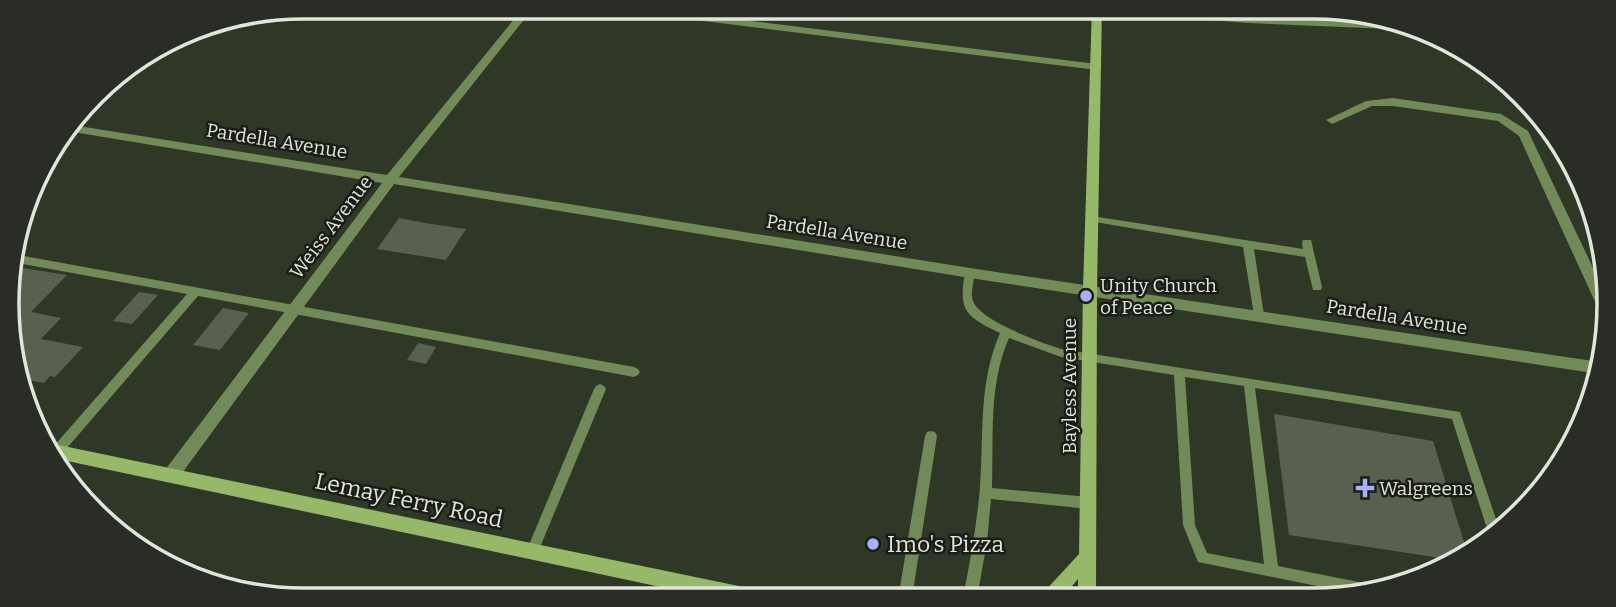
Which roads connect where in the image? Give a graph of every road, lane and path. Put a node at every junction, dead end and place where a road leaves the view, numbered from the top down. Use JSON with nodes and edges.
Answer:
{"nodes":[{"id":1,"x":519,"y":19,"type":"edge"},
{"id":2,"x":711,"y":19,"type":"edge"},
{"id":3,"x":1097,"y":19,"type":"edge"},
{"id":4,"x":1236,"y":19,"type":"edge"},
{"id":5,"x":1318,"y":19,"type":"edge"},
{"id":6,"x":1248,"y":20,"type":"joint"},
{"id":7,"x":1323,"y":23,"type":"junction"},
{"id":8,"x":1371,"y":26,"type":"edge"},
{"id":9,"x":1097,"y":67,"type":"junction"},
{"id":10,"x":1332,"y":120,"type":"dead end"},
{"id":11,"x":78,"y":129,"type":"edge"},
{"id":12,"x":391,"y":179,"type":"junction"},
{"id":13,"x":1092,"y":219,"type":"junction"},
{"id":14,"x":1248,"y":245,"type":"junction"},
{"id":15,"x":23,"y":260,"type":"edge"},
{"id":16,"x":970,"y":273,"type":"junction"},
{"id":17,"x":1317,"y":287,"type":"dead end"},
{"id":18,"x":1090,"y":289,"type":"junction"},
{"id":19,"x":1596,"y":289,"type":"edge"},
{"id":20,"x":196,"y":291,"type":"junction"},
{"id":21,"x":293,"y":310,"type":"junction"},
{"id":22,"x":1259,"y":315,"type":"junction"},
{"id":23,"x":1006,"y":331,"type":"junction"},
{"id":24,"x":1090,"y":358,"type":"junction"},
{"id":25,"x":1589,"y":366,"type":"edge"},
{"id":26,"x":634,"y":372,"type":"dead end"},
{"id":27,"x":1178,"y":372,"type":"junction"},
{"id":28,"x":1249,"y":383,"type":"junction"},
{"id":29,"x":600,"y":389,"type":"dead end"},
{"id":30,"x":931,"y":436,"type":"dead end"},
{"id":31,"x":57,"y":446,"type":"edge"},
{"id":32,"x":61,"y":453,"type":"edge"},
{"id":33,"x":171,"y":475,"type":"junction"},
{"id":34,"x":985,"y":493,"type":"junction"},
{"id":35,"x":1089,"y":503,"type":"junction"},
{"id":36,"x":1492,"y":524,"type":"edge"},
{"id":37,"x":532,"y":552,"type":"junction"},
{"id":38,"x":1088,"y":556,"type":"junction"},
{"id":39,"x":1272,"y":572,"type":"junction"},
{"id":40,"x":1345,"y":586,"type":"edge"},
{"id":41,"x":678,"y":588,"type":"edge"},
{"id":42,"x":907,"y":588,"type":"edge"},
{"id":43,"x":972,"y":588,"type":"edge"},
{"id":44,"x":1059,"y":588,"type":"edge"},
{"id":45,"x":1087,"y":588,"type":"edge"}],
"edges":[{"from":1,"to":12,"type":"street","name":"Weiss Avenue"},
{"from":2,"to":9,"type":"street"},
{"from":3,"to":9,"type":"main road","name":"Bayless Avenue"},
{"from":4,"to":6,"type":"street"},
{"from":5,"to":7,"type":"street"},
{"from":6,"to":7,"type":"street"},
{"from":7,"to":8,"type":"street"},
{"from":9,"to":13,"type":"main road","name":"Bayless Avenue"},
{"from":10,"to":19,"type":"street"},
{"from":11,"to":12,"type":"street","name":"Pardella Avenue"},
{"from":12,"to":16,"type":"street","name":"Pardella Avenue"},
{"from":12,"to":21,"type":"street","name":"Weiss Avenue"},
{"from":13,"to":14,"type":"lane"},
{"from":13,"to":18,"type":"main road","name":"Bayless Avenue"},
{"from":14,"to":17,"type":"lane"},
{"from":14,"to":22,"type":"lane"},
{"from":15,"to":20,"type":"lane"},
{"from":16,"to":18,"type":"street","name":"Pardella Avenue"},
{"from":16,"to":23,"type":"lane"},
{"from":18,"to":22,"type":"street","name":"Pardella Avenue"},
{"from":18,"to":24,"type":"main road","name":"Bayless Avenue"},
{"from":20,"to":21,"type":"lane"},
{"from":20,"to":31,"type":"lane"},
{"from":21,"to":26,"type":"lane"},
{"from":21,"to":33,"type":"street","name":"Weiss Avenue"},
{"from":22,"to":25,"type":"street","name":"Pardella Avenue"},
{"from":23,"to":24,"type":"lane"},
{"from":23,"to":34,"type":"lane"},
{"from":24,"to":27,"type":"lane"},
{"from":24,"to":35,"type":"main road","name":"Bayless Avenue"},
{"from":27,"to":28,"type":"lane"},
{"from":27,"to":39,"type":"lane"},
{"from":28,"to":36,"type":"lane"},
{"from":28,"to":39,"type":"lane"},
{"from":29,"to":37,"type":"lane"},
{"from":30,"to":42,"type":"lane"},
{"from":32,"to":33,"type":"main road","name":"Lemay Ferry Road"},
{"from":33,"to":37,"type":"main road","name":"Lemay Ferry Road"},
{"from":34,"to":35,"type":"lane"},
{"from":34,"to":43,"type":"lane"},
{"from":35,"to":38,"type":"main road","name":"Bayless Avenue"},
{"from":37,"to":41,"type":"main road","name":"Lemay Ferry Road"},
{"from":38,"to":44,"type":"main road"},
{"from":38,"to":45,"type":"main road","name":"Bayless Avenue"},
{"from":39,"to":40,"type":"lane"}]}
